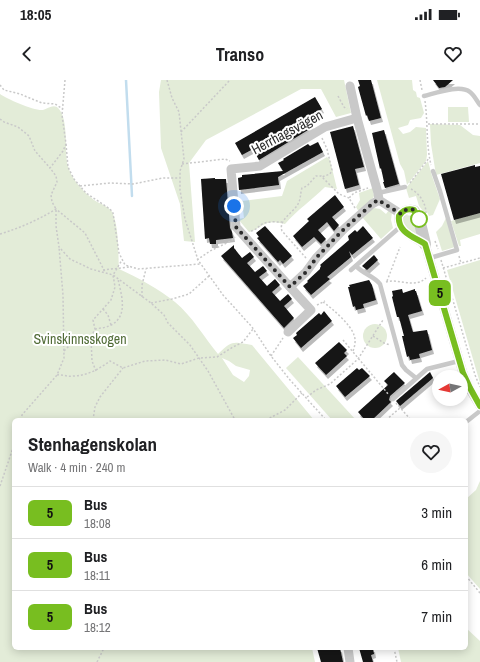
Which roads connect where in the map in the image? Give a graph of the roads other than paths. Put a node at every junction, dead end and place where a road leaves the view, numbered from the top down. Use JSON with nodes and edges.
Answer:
{"nodes":[{"id":1,"x":350,"y":86,"type":"dead end"},
{"id":2,"x":424,"y":96,"type":"road end"},
{"id":3,"x":480,"y":105,"type":"edge"},
{"id":4,"x":357,"y":118,"type":"junction"},
{"id":5,"x":433,"y":171,"type":"road end"},
{"id":6,"x":405,"y":187,"type":"road end"},
{"id":7,"x":378,"y":197,"type":"junction"},
{"id":8,"x":401,"y":214,"type":"junction"},
{"id":9,"x":423,"y":216,"type":"joint"},
{"id":10,"x":400,"y":227,"type":"junction"},
{"id":11,"x":425,"y":244,"type":"junction"},
{"id":12,"x":430,"y":258,"type":"junction"},
{"id":13,"x":356,"y":266,"type":"junction"},
{"id":14,"x":351,"y":270,"type":"dead end"},
{"id":15,"x":290,"y":287,"type":"junction"},
{"id":16,"x":288,"y":332,"type":"road end"},
{"id":17,"x":459,"y":361,"type":"junction"},
{"id":18,"x":416,"y":378,"type":"junction"},
{"id":19,"x":392,"y":399,"type":"road end"},
{"id":20,"x":480,"y":406,"type":"edge"},
{"id":21,"x":480,"y":411,"type":"edge"},
{"id":22,"x":468,"y":420,"type":"edge"},
{"id":23,"x":348,"y":650,"type":"edge"},
{"id":24,"x":350,"y":662,"type":"edge"}],
"edges":[{"from":1,"to":4,"type":"street"},
{"from":2,"to":3,"type":"lane"},
{"from":4,"to":7,"type":"street"},
{"from":4,"to":15,"type":"street","name":"Herrhagsvägen"},
{"from":5,"to":12,"type":"lane"},
{"from":6,"to":7,"type":"lane"},
{"from":7,"to":8,"type":"street"},
{"from":7,"to":15,"type":"street"},
{"from":8,"to":9,"type":"street"},
{"from":8,"to":10,"type":"street"},
{"from":9,"to":11,"type":"street"},
{"from":10,"to":11,"type":"street"},
{"from":10,"to":13,"type":"lane"},
{"from":11,"to":12,"type":"street"},
{"from":12,"to":17,"type":"street"},
{"from":13,"to":14,"type":"lane"},
{"from":13,"to":18,"type":"lane"},
{"from":15,"to":16,"type":"street"},
{"from":17,"to":18,"type":"lane"},
{"from":17,"to":20,"type":"street"},
{"from":18,"to":19,"type":"lane"},
{"from":21,"to":22,"type":"lane"},
{"from":23,"to":24,"type":"street"}]}
